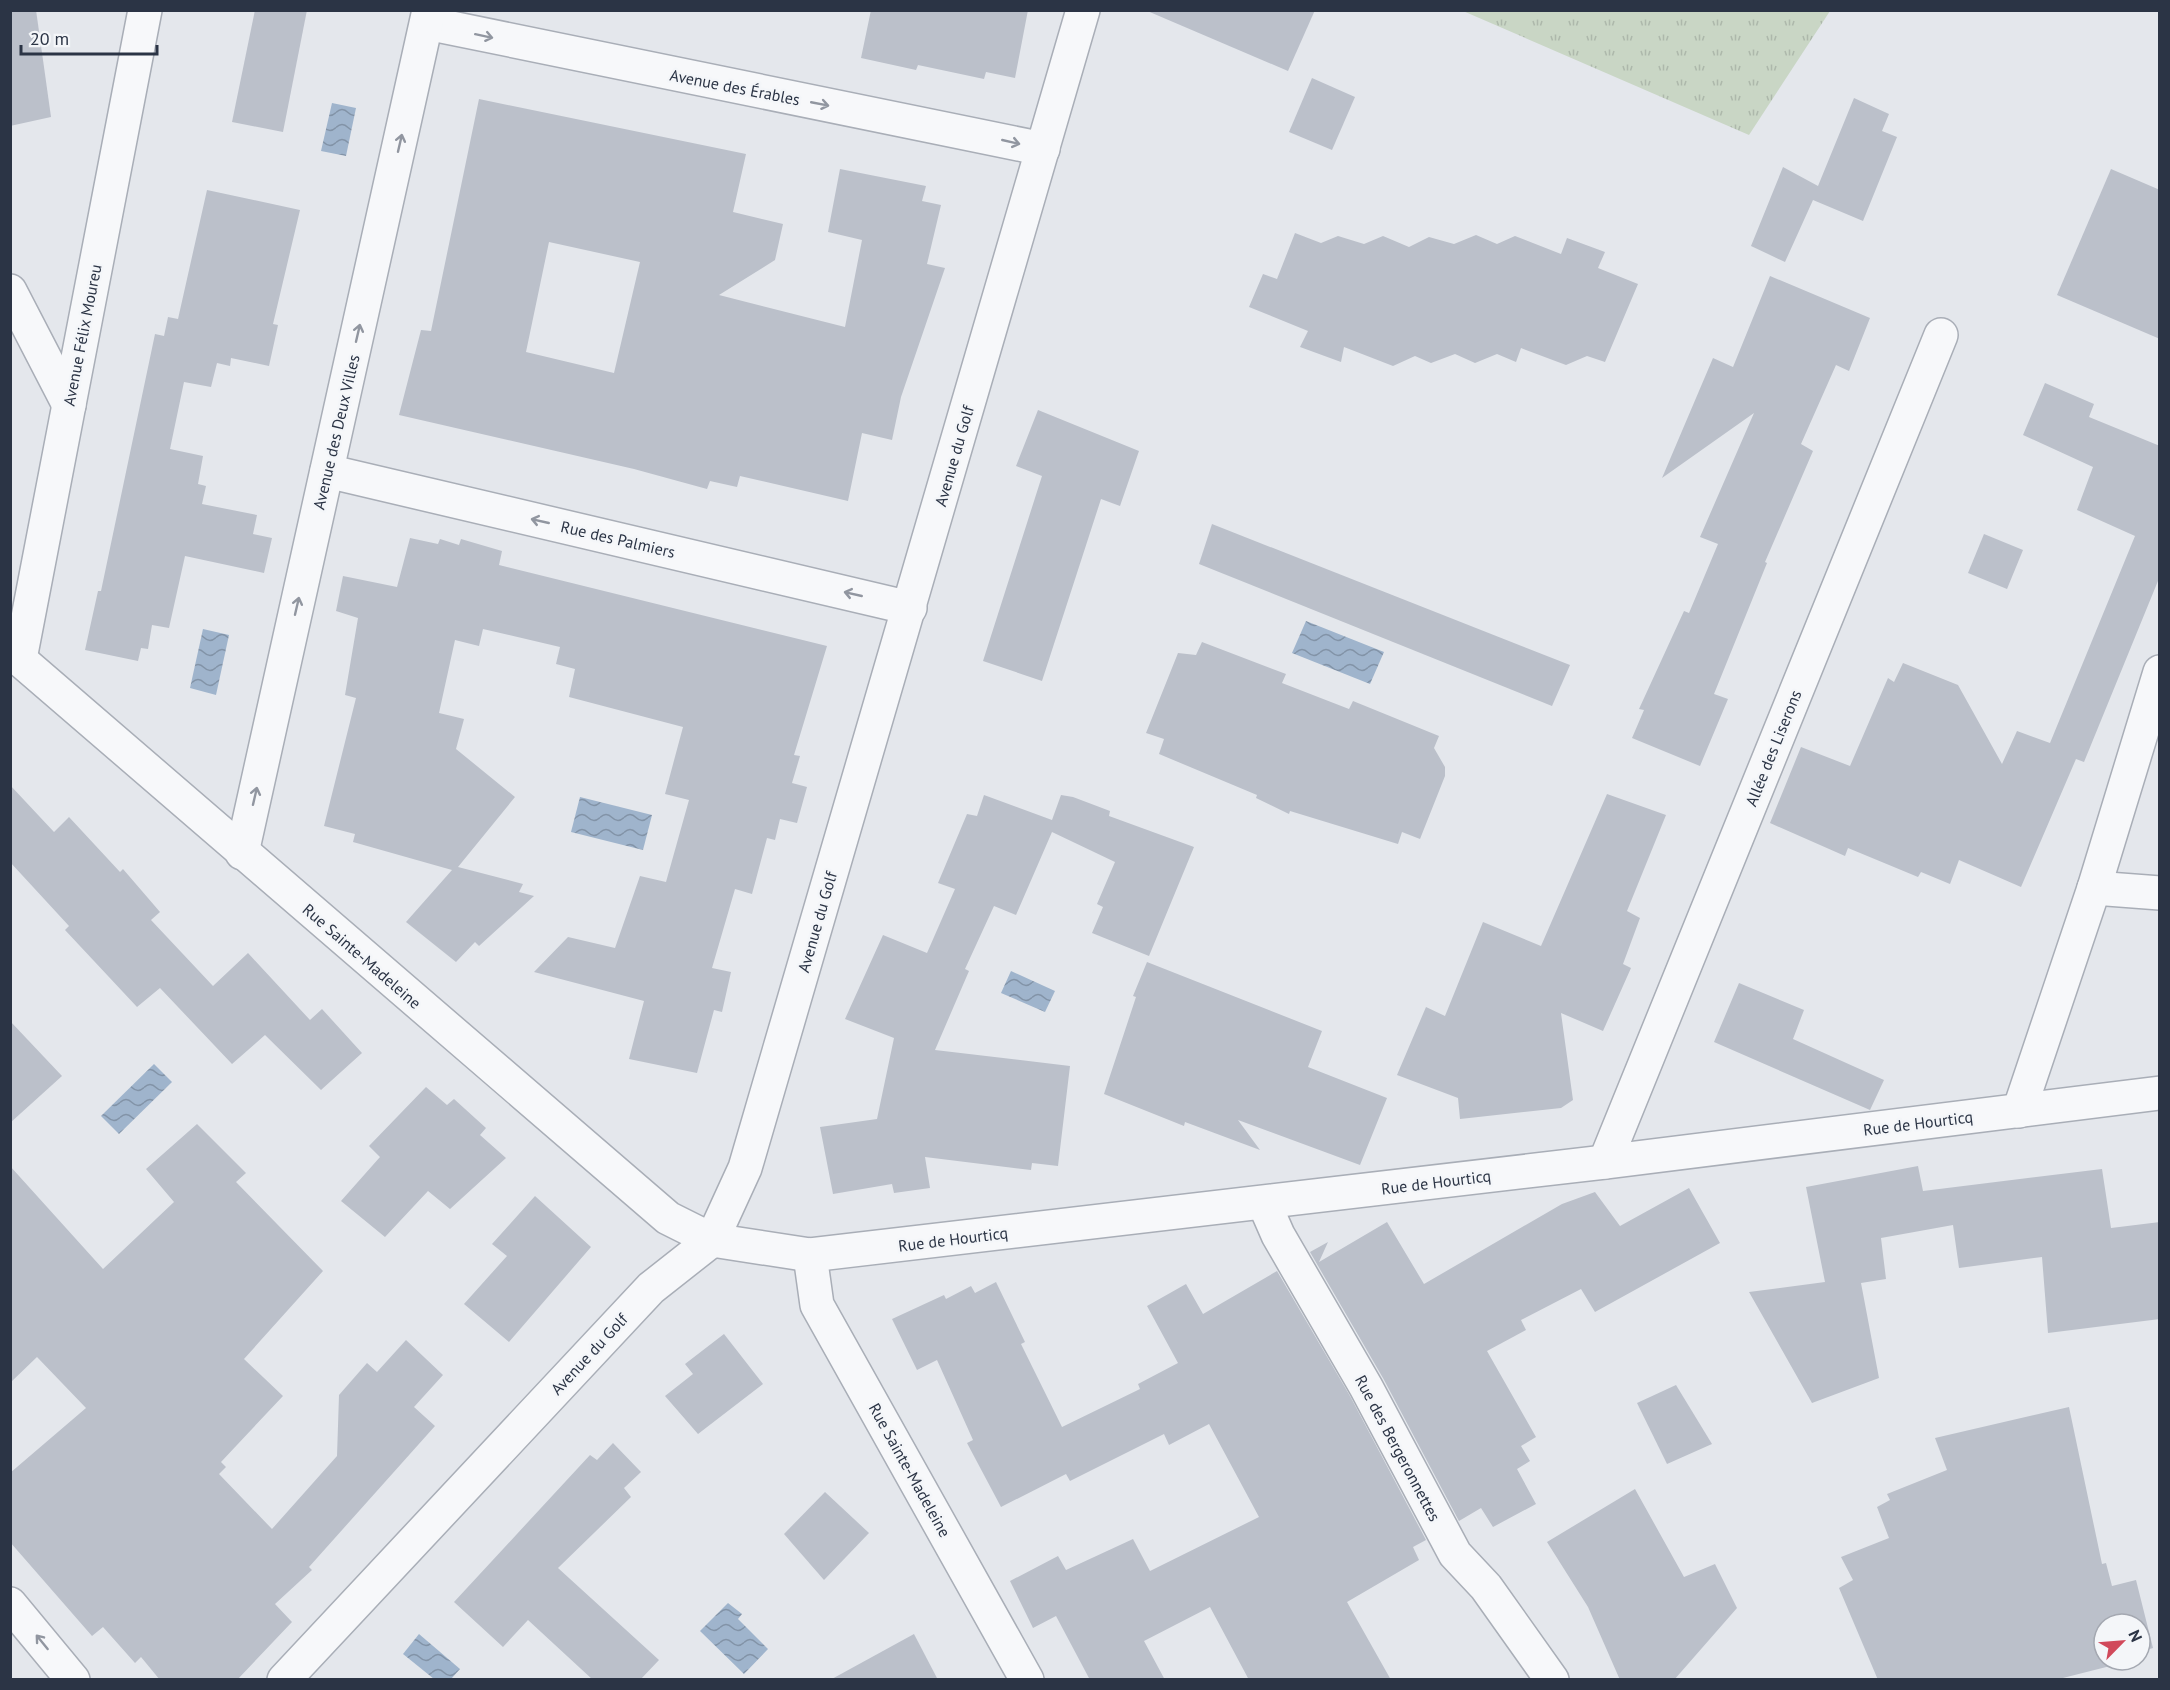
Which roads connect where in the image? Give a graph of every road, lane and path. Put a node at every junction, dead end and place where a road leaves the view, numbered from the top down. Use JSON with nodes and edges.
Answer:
{"nodes":[{"id":1,"x":146,"y":10,"type":"edge"},
{"id":2,"x":1083,"y":10,"type":"edge"},
{"id":3,"x":428,"y":17,"type":"edge"},
{"id":4,"x":1043,"y":149,"type":"junction"},
{"id":5,"x":10,"y":291,"type":"edge"},
{"id":6,"x":1941,"y":335,"type":"dead end"},
{"id":7,"x":69,"y":405,"type":"junction"},
{"id":8,"x":327,"y":471,"type":"junction"},
{"id":9,"x":910,"y":608,"type":"junction"},
{"id":10,"x":15,"y":655,"type":"edge"},
{"id":11,"x":2160,"y":672,"type":"edge"},
{"id":12,"x":242,"y":853,"type":"junction"},
{"id":13,"x":2094,"y":888,"type":"junction"},
{"id":14,"x":2160,"y":893,"type":"edge"},
{"id":15,"x":2160,"y":1094,"type":"edge"},
{"id":16,"x":2019,"y":1111,"type":"junction"},
{"id":17,"x":1605,"y":1162,"type":"junction"},
{"id":18,"x":1264,"y":1203,"type":"junction"},
{"id":19,"x":712,"y":1240,"type":"junction"},
{"id":20,"x":810,"y":1255,"type":"junction"},
{"id":21,"x":10,"y":1604,"type":"edge"},
{"id":22,"x":73,"y":1680,"type":"edge"},
{"id":23,"x":284,"y":1680,"type":"edge"},
{"id":24,"x":1027,"y":1680,"type":"edge"},
{"id":25,"x":1552,"y":1680,"type":"edge"}],
"edges":[{"from":1,"to":7,"type":"street","name":"Avenue Félix Moureu"},
{"from":2,"to":4,"type":"street","name":"Avenue du Golf"},
{"from":3,"to":4,"type":"street","name":"Avenue des Érables","one_way":true},
{"from":8,"to":3,"type":"street","name":"Avenue des Deux Villes","one_way":true},
{"from":4,"to":9,"type":"street","name":"Avenue du Golf"},
{"from":5,"to":7,"type":"street"},
{"from":6,"to":17,"type":"street","name":"Allée des Liserons"},
{"from":7,"to":10,"type":"street","name":"Avenue Félix Moureu"},
{"from":9,"to":8,"type":"street","name":"Rue des Palmiers","one_way":true},
{"from":12,"to":8,"type":"street","name":"Avenue des Deux Villes","one_way":true},
{"from":9,"to":19,"type":"street","name":"Avenue du Golf"},
{"from":10,"to":12,"type":"street","name":"Rue Sainte-Madeleine"},
{"from":11,"to":13,"type":"street"},
{"from":12,"to":19,"type":"street","name":"Rue Sainte-Madeleine"},
{"from":13,"to":14,"type":"street"},
{"from":13,"to":16,"type":"street"},
{"from":15,"to":16,"type":"street","name":"Rue de Hourticq"},
{"from":16,"to":17,"type":"street","name":"Rue de Hourticq"},
{"from":17,"to":18,"type":"street","name":"Rue de Hourticq"},
{"from":18,"to":20,"type":"street","name":"Rue de Hourticq"},
{"from":18,"to":25,"type":"street","name":"Rue des Bergeronnettes"},
{"from":19,"to":20,"type":"street","name":"Rue de Hourticq"},
{"from":19,"to":23,"type":"street","name":"Avenue du Golf"},
{"from":20,"to":24,"type":"street","name":"Rue Sainte-Madeleine"},
{"from":22,"to":21,"type":"street","one_way":true}]}
